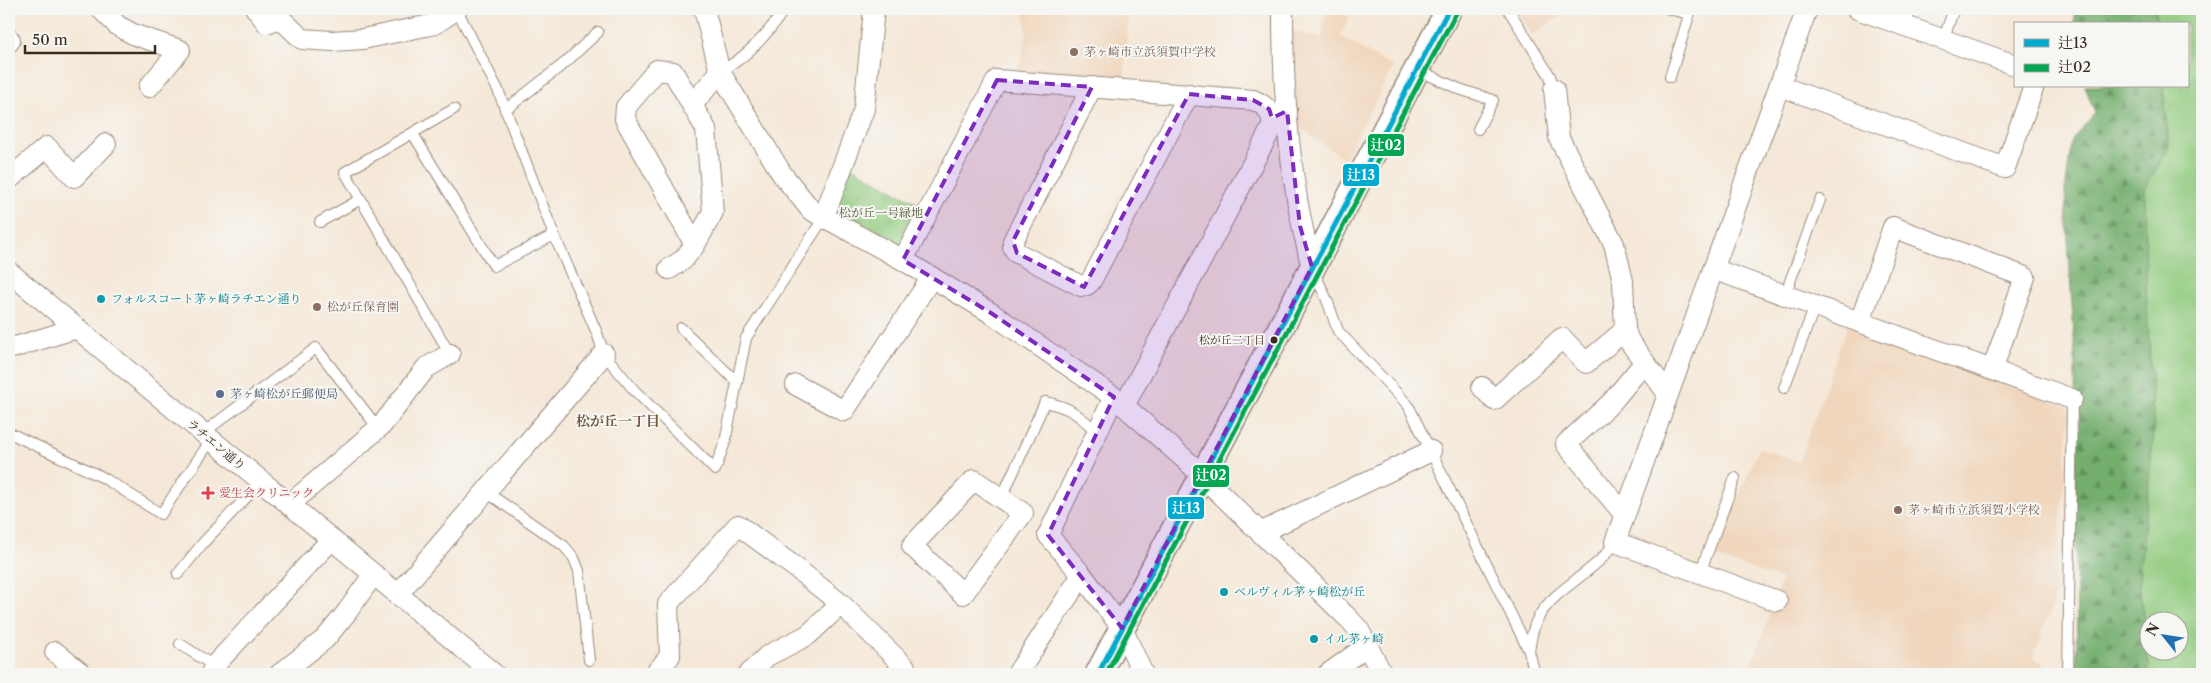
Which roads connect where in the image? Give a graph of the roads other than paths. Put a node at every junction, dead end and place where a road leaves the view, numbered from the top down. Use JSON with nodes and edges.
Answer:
{"nodes":[{"id":1,"x":101,"y":9,"type":"edge"},
{"id":2,"x":256,"y":9,"type":"edge"},
{"id":3,"x":457,"y":9,"type":"edge"},
{"id":4,"x":704,"y":9,"type":"edge"},
{"id":5,"x":784,"y":9,"type":"edge"},
{"id":6,"x":874,"y":9,"type":"edge"},
{"id":7,"x":1284,"y":9,"type":"edge"},
{"id":8,"x":1449,"y":9,"type":"edge"},
{"id":9,"x":1508,"y":9,"type":"edge"},
{"id":10,"x":1669,"y":9,"type":"edge"},
{"id":11,"x":1807,"y":9,"type":"edge"},
{"id":12,"x":1857,"y":9,"type":"edge"},
{"id":13,"x":1954,"y":9,"type":"edge"},
{"id":14,"x":1690,"y":12,"type":"edge"},
{"id":15,"x":1908,"y":17,"type":"edge"},
{"id":16,"x":598,"y":32,"type":"dead end"},
{"id":17,"x":1943,"y":40,"type":"junction"},
{"id":18,"x":2014,"y":65,"type":"edge"},
{"id":19,"x":1417,"y":69,"type":"junction"},
{"id":20,"x":720,"y":72,"type":"junction"},
{"id":21,"x":1670,"y":77,"type":"dead end"},
{"id":22,"x":149,"y":86,"type":"dead end"},
{"id":23,"x":1780,"y":86,"type":"junction"},
{"id":24,"x":1092,"y":87,"type":"junction"},
{"id":25,"x":2033,"y":88,"type":"edge"},
{"id":26,"x":1554,"y":89,"type":"joint"},
{"id":27,"x":1189,"y":94,"type":"junction"},
{"id":28,"x":692,"y":105,"type":"junction"},
{"id":29,"x":454,"y":109,"type":"dead end"},
{"id":30,"x":505,"y":110,"type":"junction"},
{"id":31,"x":1280,"y":115,"type":"junction"},
{"id":32,"x":1478,"y":130,"type":"dead end"},
{"id":33,"x":413,"y":134,"type":"junction"},
{"id":34,"x":106,"y":144,"type":"dead end"},
{"id":35,"x":9,"y":179,"type":"edge"},
{"id":36,"x":361,"y":199,"type":"junction"},
{"id":37,"x":1820,"y":200,"type":"dead end"},
{"id":38,"x":824,"y":219,"type":"junction"},
{"id":39,"x":320,"y":222,"type":"dead end"},
{"id":40,"x":554,"y":234,"type":"junction"},
{"id":41,"x":695,"y":245,"type":"junction"},
{"id":42,"x":903,"y":260,"type":"junction"},
{"id":43,"x":1312,"y":267,"type":"junction"},
{"id":44,"x":669,"y":269,"type":"dead end"},
{"id":45,"x":1714,"y":269,"type":"junction"},
{"id":46,"x":9,"y":272,"type":"edge"},
{"id":47,"x":932,"y":277,"type":"junction"},
{"id":48,"x":1785,"y":295,"type":"junction"},
{"id":49,"x":1815,"y":306,"type":"junction"},
{"id":50,"x":1860,"y":322,"type":"junction"},
{"id":51,"x":77,"y":328,"type":"junction"},
{"id":52,"x":681,"y":328,"type":"dead end"},
{"id":53,"x":1625,"y":330,"type":"junction"},
{"id":54,"x":9,"y":349,"type":"edge"},
{"id":55,"x":450,"y":354,"type":"joint"},
{"id":56,"x":604,"y":354,"type":"junction"},
{"id":57,"x":1644,"y":363,"type":"junction"},
{"id":58,"x":1992,"y":370,"type":"junction"},
{"id":59,"x":737,"y":382,"type":"junction"},
{"id":60,"x":796,"y":384,"type":"dead end"},
{"id":61,"x":1482,"y":387,"type":"dead end"},
{"id":62,"x":1784,"y":388,"type":"dead end"},
{"id":63,"x":1668,"y":394,"type":"junction"},
{"id":64,"x":2072,"y":400,"type":"joint"},
{"id":65,"x":1119,"y":401,"type":"junction"},
{"id":66,"x":378,"y":428,"type":"junction"},
{"id":67,"x":1097,"y":432,"type":"junction"},
{"id":68,"x":9,"y":434,"type":"edge"},
{"id":69,"x":207,"y":437,"type":"junction"},
{"id":70,"x":1431,"y":451,"type":"junction"},
{"id":71,"x":1202,"y":476,"type":"junction"},
{"id":72,"x":1735,"y":478,"type":"dead end"},
{"id":73,"x":261,"y":482,"type":"junction"},
{"id":74,"x":485,"y":491,"type":"junction"},
{"id":75,"x":1002,"y":498,"type":"junction"},
{"id":76,"x":289,"y":505,"type":"junction"},
{"id":77,"x":1023,"y":513,"type":"junction"},
{"id":78,"x":1624,"y":514,"type":"junction"},
{"id":79,"x":1262,"y":532,"type":"junction"},
{"id":80,"x":1048,"y":534,"type":"junction"},
{"id":81,"x":332,"y":540,"type":"junction"},
{"id":82,"x":1615,"y":542,"type":"junction"},
{"id":83,"x":1700,"y":573,"type":"junction"},
{"id":84,"x":178,"y":574,"type":"dead end"},
{"id":85,"x":373,"y":575,"type":"junction"},
{"id":86,"x":1082,"y":575,"type":"junction"},
{"id":87,"x":397,"y":595,"type":"junction"},
{"id":88,"x":1777,"y":601,"type":"dead end"},
{"id":89,"x":840,"y":604,"type":"junction"},
{"id":90,"x":1122,"y":628,"type":"junction"},
{"id":91,"x":180,"y":644,"type":"dead end"},
{"id":92,"x":1368,"y":645,"type":"junction"},
{"id":93,"x":55,"y":652,"type":"dead end"},
{"id":94,"x":1529,"y":652,"type":"junction"},
{"id":95,"x":588,"y":660,"type":"dead end"},
{"id":96,"x":212,"y":670,"type":"edge"},
{"id":97,"x":80,"y":674,"type":"edge"},
{"id":98,"x":280,"y":674,"type":"edge"},
{"id":99,"x":494,"y":674,"type":"edge"},
{"id":100,"x":655,"y":674,"type":"edge"},
{"id":101,"x":748,"y":674,"type":"edge"},
{"id":102,"x":896,"y":674,"type":"edge"},
{"id":103,"x":1017,"y":674,"type":"edge"},
{"id":104,"x":1098,"y":674,"type":"edge"},
{"id":105,"x":1144,"y":674,"type":"edge"},
{"id":106,"x":1328,"y":674,"type":"edge"},
{"id":107,"x":1382,"y":674,"type":"edge"},
{"id":108,"x":1535,"y":674,"type":"edge"},
{"id":109,"x":2068,"y":674,"type":"edge"}],
"edges":[{"from":1,"to":22,"type":"street"},
{"from":2,"to":3,"type":"street"},
{"from":3,"to":30,"type":"lane"},
{"from":4,"to":20,"type":"street"},
{"from":5,"to":20,"type":"lane"},
{"from":6,"to":38,"type":"street"},
{"from":7,"to":31,"type":"street"},
{"from":8,"to":19,"type":"street"},
{"from":9,"to":26,"type":"lane"},
{"from":10,"to":14,"type":"lane"},
{"from":11,"to":23,"type":"street"},
{"from":12,"to":15,"type":"street"},
{"from":13,"to":17,"type":"lane"},
{"from":14,"to":21,"type":"lane"},
{"from":15,"to":17,"type":"street"},
{"from":16,"to":30,"type":"lane"},
{"from":17,"to":18,"type":"street"},
{"from":19,"to":32,"type":"lane"},
{"from":19,"to":43,"type":"street"},
{"from":20,"to":28,"type":"street"},
{"from":20,"to":38,"type":"street"},
{"from":23,"to":25,"type":"street"},
{"from":23,"to":45,"type":"street"},
{"from":24,"to":27,"type":"street"},
{"from":24,"to":27,"type":"street"},
{"from":24,"to":42,"type":"street"},
{"from":26,"to":53,"type":"street"},
{"from":27,"to":31,"type":"street"},
{"from":28,"to":41,"type":"street"},
{"from":28,"to":41,"type":"street"},
{"from":29,"to":33,"type":"lane"},
{"from":30,"to":40,"type":"lane"},
{"from":31,"to":43,"type":"street"},
{"from":31,"to":65,"type":"street"},
{"from":33,"to":36,"type":"lane"},
{"from":33,"to":40,"type":"lane"},
{"from":34,"to":35,"type":"street"},
{"from":36,"to":39,"type":"lane"},
{"from":36,"to":55,"type":"lane"},
{"from":37,"to":48,"type":"lane"},
{"from":38,"to":42,"type":"street"},
{"from":38,"to":59,"type":"lane"},
{"from":40,"to":56,"type":"lane"},
{"from":41,"to":44,"type":"street"},
{"from":42,"to":47,"type":"street"},
{"from":43,"to":70,"type":"lane"},
{"from":43,"to":71,"type":"street"},
{"from":45,"to":48,"type":"street"},
{"from":45,"to":63,"type":"street"},
{"from":46,"to":51,"type":"street","name":"ラチエン通り"},
{"from":47,"to":60,"type":"street"},
{"from":47,"to":65,"type":"street"},
{"from":48,"to":49,"type":"street"},
{"from":49,"to":50,"type":"street"},
{"from":49,"to":62,"type":"lane"},
{"from":50,"to":58,"type":"street"},
{"from":50,"to":58,"type":"street"},
{"from":51,"to":54,"type":"street"},
{"from":51,"to":69,"type":"street","name":"ラチエン通り"},
{"from":52,"to":59,"type":"lane"},
{"from":53,"to":57,"type":"street"},
{"from":53,"to":61,"type":"street"},
{"from":55,"to":66,"type":"street"},
{"from":56,"to":59,"type":"lane"},
{"from":56,"to":74,"type":"street"},
{"from":57,"to":63,"type":"street"},
{"from":57,"to":78,"type":"street"},
{"from":58,"to":64,"type":"street"},
{"from":63,"to":78,"type":"street"},
{"from":64,"to":109,"type":"lane"},
{"from":65,"to":67,"type":"street"},
{"from":65,"to":71,"type":"street"},
{"from":66,"to":69,"type":"lane"},
{"from":66,"to":76,"type":"street"},
{"from":67,"to":75,"type":"lane"},
{"from":67,"to":80,"type":"street"},
{"from":68,"to":69,"type":"lane"},
{"from":69,"to":73,"type":"street","name":"ラチエン通り"},
{"from":70,"to":79,"type":"street"},
{"from":70,"to":94,"type":"lane"},
{"from":71,"to":79,"type":"street"},
{"from":71,"to":90,"type":"street"},
{"from":72,"to":83,"type":"lane"},
{"from":73,"to":76,"type":"street","name":"ラチエン通り"},
{"from":73,"to":84,"type":"lane"},
{"from":74,"to":87,"type":"street"},
{"from":74,"to":95,"type":"lane"},
{"from":75,"to":77,"type":"street"},
{"from":75,"to":77,"type":"street"},
{"from":76,"to":81,"type":"street","name":"ラチエン通り"},
{"from":77,"to":80,"type":"street"},
{"from":78,"to":82,"type":"street"},
{"from":79,"to":92,"type":"street"},
{"from":80,"to":86,"type":"street"},
{"from":81,"to":85,"type":"street","name":"ラチエン通り"},
{"from":81,"to":96,"type":"street"},
{"from":82,"to":83,"type":"street"},
{"from":82,"to":94,"type":"lane"},
{"from":83,"to":88,"type":"street"},
{"from":85,"to":87,"type":"street","name":"ラチエン通り"},
{"from":85,"to":98,"type":"street"},
{"from":86,"to":90,"type":"street"},
{"from":86,"to":103,"type":"street"},
{"from":87,"to":99,"type":"street","name":"ラチエン通り"},
{"from":89,"to":100,"type":"street"},
{"from":89,"to":101,"type":"street"},
{"from":89,"to":102,"type":"street"},
{"from":90,"to":104,"type":"street"},
{"from":90,"to":105,"type":"street"},
{"from":91,"to":96,"type":"lane"},
{"from":92,"to":106,"type":"street"},
{"from":92,"to":107,"type":"street"},
{"from":93,"to":97,"type":"street"},
{"from":94,"to":108,"type":"lane"}]}
